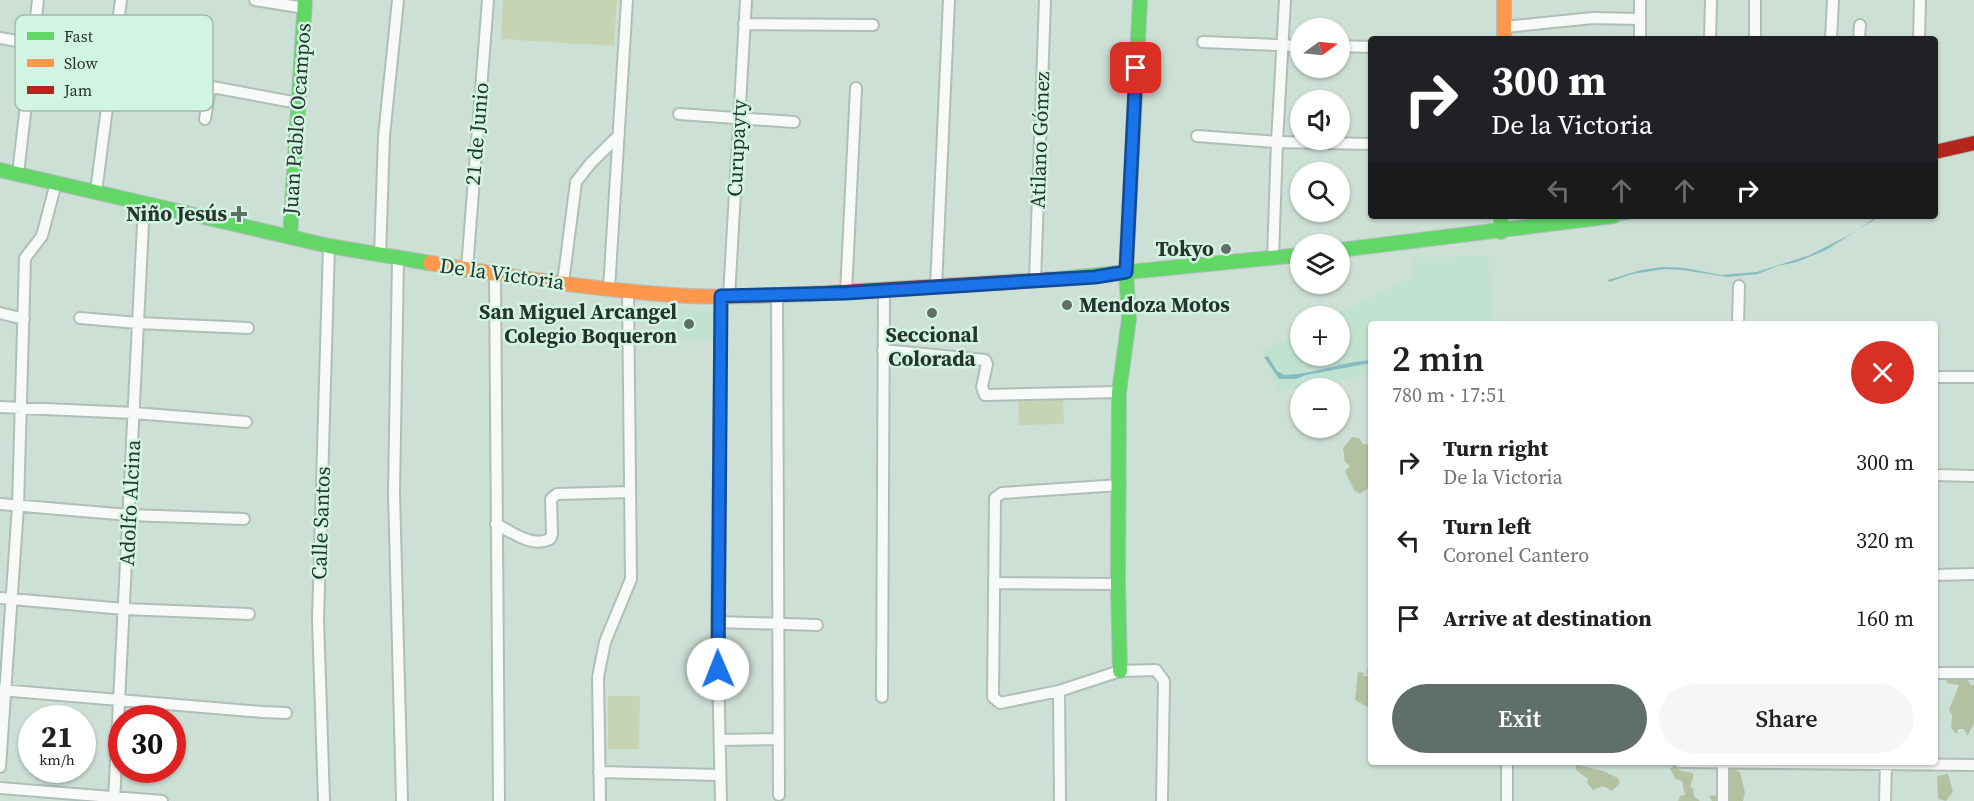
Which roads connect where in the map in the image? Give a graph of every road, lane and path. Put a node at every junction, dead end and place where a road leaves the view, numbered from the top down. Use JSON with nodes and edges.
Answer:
{"nodes":[{"id":1,"x":38,"y":0,"type":"edge"},
{"id":2,"x":122,"y":0,"type":"edge"},
{"id":3,"x":255,"y":0,"type":"edge"},
{"id":4,"x":398,"y":0,"type":"edge"},
{"id":5,"x":488,"y":0,"type":"edge"},
{"id":6,"x":627,"y":0,"type":"edge"},
{"id":7,"x":746,"y":0,"type":"edge"},
{"id":8,"x":949,"y":0,"type":"edge"},
{"id":9,"x":1045,"y":0,"type":"edge"},
{"id":10,"x":1140,"y":0,"type":"edge"},
{"id":11,"x":1285,"y":0,"type":"edge"},
{"id":12,"x":1504,"y":0,"type":"edge"},
{"id":13,"x":1640,"y":0,"type":"edge"},
{"id":14,"x":1711,"y":0,"type":"edge"},
{"id":15,"x":1755,"y":0,"type":"edge"},
{"id":16,"x":1833,"y":0,"type":"edge"},
{"id":17,"x":1920,"y":0,"type":"edge"},
{"id":18,"x":305,"y":4,"type":"edge"},
{"id":19,"x":36,"y":15,"type":"edge"},
{"id":20,"x":120,"y":15,"type":"edge"},
{"id":21,"x":1640,"y":19,"type":"junction"},
{"id":22,"x":744,"y":24,"type":"junction"},
{"id":23,"x":873,"y":25,"type":"dead end"},
{"id":24,"x":1860,"y":25,"type":"dead end"},
{"id":25,"x":1504,"y":33,"type":"edge"},
{"id":26,"x":1640,"y":36,"type":"edge"},
{"id":27,"x":1710,"y":36,"type":"edge"},
{"id":28,"x":1755,"y":36,"type":"edge"},
{"id":29,"x":1831,"y":36,"type":"edge"},
{"id":30,"x":1859,"y":36,"type":"edge"},
{"id":31,"x":1919,"y":36,"type":"edge"},
{"id":32,"x":0,"y":38,"type":"edge"},
{"id":33,"x":15,"y":41,"type":"edge"},
{"id":34,"x":1203,"y":42,"type":"dead end"},
{"id":35,"x":1283,"y":45,"type":"junction"},
{"id":36,"x":1290,"y":45,"type":"edge"},
{"id":37,"x":1350,"y":46,"type":"edge"},
{"id":38,"x":1368,"y":47,"type":"edge"},
{"id":39,"x":213,"y":87,"type":"edge"},
{"id":40,"x":856,"y":88,"type":"dead end"},
{"id":41,"x":298,"y":103,"type":"junction"},
{"id":42,"x":25,"y":111,"type":"edge"},
{"id":43,"x":107,"y":111,"type":"edge"},
{"id":44,"x":206,"y":111,"type":"edge"},
{"id":45,"x":680,"y":114,"type":"dead end"},
{"id":46,"x":205,"y":119,"type":"dead end"},
{"id":47,"x":738,"y":119,"type":"junction"},
{"id":48,"x":794,"y":122,"type":"dead end"},
{"id":49,"x":619,"y":135,"type":"junction"},
{"id":50,"x":1197,"y":136,"type":"dead end"},
{"id":51,"x":1277,"y":142,"type":"junction"},
{"id":52,"x":1974,"y":143,"type":"edge"},
{"id":53,"x":1368,"y":144,"type":"edge"},
{"id":54,"x":1938,"y":151,"type":"edge"},
{"id":55,"x":0,"y":170,"type":"edge"},
{"id":56,"x":18,"y":174,"type":"junction"},
{"id":57,"x":56,"y":183,"type":"junction"},
{"id":58,"x":96,"y":192,"type":"junction"},
{"id":59,"x":144,"y":204,"type":"junction"},
{"id":60,"x":1501,"y":219,"type":"edge"},
{"id":61,"x":1593,"y":219,"type":"edge"},
{"id":62,"x":1501,"y":232,"type":"junction"},
{"id":63,"x":290,"y":237,"type":"junction"},
{"id":64,"x":329,"y":246,"type":"junction"},
{"id":65,"x":1350,"y":249,"type":"edge"},
{"id":66,"x":380,"y":255,"type":"junction"},
{"id":67,"x":1290,"y":256,"type":"edge"},
{"id":68,"x":398,"y":258,"type":"junction"},
{"id":69,"x":1273,"y":258,"type":"junction"},
{"id":70,"x":467,"y":269,"type":"junction"},
{"id":71,"x":1126,"y":272,"type":"junction"},
{"id":72,"x":495,"y":274,"type":"junction"},
{"id":73,"x":1035,"y":280,"type":"junction"},
{"id":74,"x":563,"y":283,"type":"junction"},
{"id":75,"x":1739,"y":286,"type":"dead end"},
{"id":76,"x":936,"y":287,"type":"junction"},
{"id":77,"x":609,"y":289,"type":"junction"},
{"id":78,"x":628,"y":290,"type":"junction"},
{"id":79,"x":884,"y":290,"type":"junction"},
{"id":80,"x":846,"y":293,"type":"junction"},
{"id":81,"x":777,"y":295,"type":"junction"},
{"id":82,"x":725,"y":297,"type":"junction"},
{"id":83,"x":0,"y":313,"type":"edge"},
{"id":84,"x":80,"y":318,"type":"dead end"},
{"id":85,"x":24,"y":319,"type":"junction"},
{"id":86,"x":1738,"y":321,"type":"edge"},
{"id":87,"x":138,"y":323,"type":"junction"},
{"id":88,"x":248,"y":328,"type":"dead end"},
{"id":89,"x":883,"y":350,"type":"junction"},
{"id":90,"x":1938,"y":377,"type":"edge"},
{"id":91,"x":1974,"y":377,"type":"edge"},
{"id":92,"x":1119,"y":392,"type":"junction"},
{"id":93,"x":0,"y":407,"type":"edge"},
{"id":94,"x":21,"y":408,"type":"junction"},
{"id":95,"x":134,"y":413,"type":"junction"},
{"id":96,"x":246,"y":422,"type":"dead end"},
{"id":97,"x":1938,"y":475,"type":"edge"},
{"id":98,"x":1974,"y":476,"type":"edge"},
{"id":99,"x":1120,"y":485,"type":"junction"},
{"id":100,"x":630,"y":492,"type":"junction"},
{"id":101,"x":0,"y":504,"type":"edge"},
{"id":102,"x":18,"y":506,"type":"junction"},
{"id":103,"x":129,"y":516,"type":"junction"},
{"id":104,"x":244,"y":519,"type":"dead end"},
{"id":105,"x":496,"y":524,"type":"junction"},
{"id":106,"x":1974,"y":574,"type":"edge"},
{"id":107,"x":1938,"y":575,"type":"edge"},
{"id":108,"x":994,"y":583,"type":"junction"},
{"id":109,"x":1118,"y":584,"type":"junction"},
{"id":110,"x":5,"y":598,"type":"edge"},
{"id":111,"x":124,"y":609,"type":"junction"},
{"id":112,"x":249,"y":614,"type":"dead end"},
{"id":113,"x":717,"y":622,"type":"junction"},
{"id":114,"x":777,"y":623,"type":"junction"},
{"id":115,"x":817,"y":625,"type":"dead end"},
{"id":116,"x":1120,"y":671,"type":"junction"},
{"id":117,"x":1938,"y":673,"type":"edge"},
{"id":118,"x":1974,"y":673,"type":"edge"},
{"id":119,"x":3,"y":690,"type":"edge"},
{"id":120,"x":1059,"y":691,"type":"junction"},
{"id":121,"x":882,"y":697,"type":"dead end"},
{"id":122,"x":119,"y":700,"type":"junction"},
{"id":123,"x":286,"y":713,"type":"dead end"},
{"id":124,"x":778,"y":739,"type":"junction"},
{"id":125,"x":720,"y":740,"type":"junction"},
{"id":126,"x":1938,"y":764,"type":"edge"},
{"id":127,"x":1507,"y":765,"type":"edge"},
{"id":128,"x":1724,"y":765,"type":"edge"},
{"id":129,"x":1886,"y":765,"type":"edge"},
{"id":130,"x":1974,"y":765,"type":"edge"},
{"id":131,"x":0,"y":767,"type":"edge"},
{"id":132,"x":599,"y":772,"type":"junction"},
{"id":133,"x":719,"y":775,"type":"junction"},
{"id":134,"x":0,"y":788,"type":"edge"},
{"id":135,"x":779,"y":795,"type":"dead end"},
{"id":136,"x":114,"y":800,"type":"edge"},
{"id":137,"x":162,"y":801,"type":"edge"},
{"id":138,"x":324,"y":801,"type":"edge"},
{"id":139,"x":402,"y":801,"type":"edge"},
{"id":140,"x":499,"y":801,"type":"edge"},
{"id":141,"x":600,"y":801,"type":"edge"},
{"id":142,"x":720,"y":801,"type":"edge"},
{"id":143,"x":1060,"y":801,"type":"edge"},
{"id":144,"x":1162,"y":801,"type":"edge"},
{"id":145,"x":1507,"y":801,"type":"edge"},
{"id":146,"x":1723,"y":801,"type":"edge"},
{"id":147,"x":1885,"y":801,"type":"edge"}],
"edges":[{"from":1,"to":19,"type":"street"},
{"from":2,"to":20,"type":"street"},
{"from":3,"to":18,"type":"street"},
{"from":4,"to":66,"type":"street"},
{"from":5,"to":70,"type":"street","name":"21 de Junio"},
{"from":6,"to":49,"type":"street"},
{"from":7,"to":22,"type":"street","name":"Curupayty"},
{"from":8,"to":76,"type":"street"},
{"from":9,"to":73,"type":"street","name":"Atilano Gómez"},
{"from":10,"to":71,"type":"main road"},
{"from":11,"to":35,"type":"street"},
{"from":12,"to":25,"type":"main road"},
{"from":13,"to":21,"type":"street"},
{"from":14,"to":27,"type":"street"},
{"from":15,"to":28,"type":"street"},
{"from":16,"to":29,"type":"street"},
{"from":17,"to":31,"type":"street"},
{"from":18,"to":41,"type":"main road","name":"Juan Pablo Ocampos"},
{"from":21,"to":25,"type":"street"},
{"from":21,"to":26,"type":"street"},
{"from":22,"to":23,"type":"street"},
{"from":22,"to":47,"type":"street","name":"Curupayty"},
{"from":24,"to":30,"type":"street"},
{"from":32,"to":33,"type":"street"},
{"from":34,"to":35,"type":"street"},
{"from":35,"to":36,"type":"street"},
{"from":35,"to":51,"type":"street"},
{"from":37,"to":38,"type":"street"},
{"from":39,"to":41,"type":"street"},
{"from":40,"to":80,"type":"street"},
{"from":41,"to":63,"type":"main road","name":"Juan Pablo Ocampos"},
{"from":42,"to":56,"type":"street"},
{"from":43,"to":58,"type":"street"},
{"from":44,"to":46,"type":"street"},
{"from":45,"to":47,"type":"street"},
{"from":47,"to":48,"type":"street"},
{"from":47,"to":82,"type":"street","name":"Curupayty"},
{"from":49,"to":74,"type":"street"},
{"from":49,"to":77,"type":"street"},
{"from":50,"to":51,"type":"street"},
{"from":51,"to":53,"type":"street"},
{"from":51,"to":69,"type":"street"},
{"from":52,"to":54,"type":"main road"},
{"from":55,"to":56,"type":"main road","name":"De la Victoria"},
{"from":56,"to":57,"type":"main road","name":"De la Victoria"},
{"from":57,"to":58,"type":"main road","name":"De la Victoria"},
{"from":57,"to":85,"type":"street"},
{"from":58,"to":59,"type":"main road","name":"De la Victoria"},
{"from":59,"to":63,"type":"main road","name":"De la Victoria"},
{"from":59,"to":87,"type":"street","name":"Adolfo Alcina"},
{"from":60,"to":62,"type":"main road"},
{"from":61,"to":62,"type":"main road"},
{"from":62,"to":65,"type":"main road"},
{"from":63,"to":64,"type":"main road","name":"De la Victoria"},
{"from":64,"to":66,"type":"main road","name":"De la Victoria"},
{"from":64,"to":138,"type":"street","name":"Calle Santos"},
{"from":66,"to":68,"type":"main road","name":"De la Victoria"},
{"from":67,"to":69,"type":"main road","name":"De la Victoria"},
{"from":68,"to":70,"type":"main road","name":"De la Victoria"},
{"from":68,"to":139,"type":"street"},
{"from":69,"to":71,"type":"main road","name":"De la Victoria"},
{"from":70,"to":72,"type":"main road","name":"De la Victoria"},
{"from":71,"to":73,"type":"main road","name":"De la Victoria"},
{"from":71,"to":92,"type":"main road"},
{"from":72,"to":74,"type":"main road","name":"De la Victoria"},
{"from":72,"to":105,"type":"street"},
{"from":73,"to":76,"type":"main road","name":"De la Victoria"},
{"from":74,"to":77,"type":"main road","name":"De la Victoria"},
{"from":75,"to":86,"type":"street"},
{"from":76,"to":79,"type":"main road","name":"De la Victoria"},
{"from":77,"to":78,"type":"main road","name":"De la Victoria"},
{"from":78,"to":82,"type":"main road","name":"De la Victoria"},
{"from":78,"to":100,"type":"street"},
{"from":79,"to":80,"type":"main road","name":"De la Victoria"},
{"from":79,"to":89,"type":"street"},
{"from":80,"to":81,"type":"main road","name":"De la Victoria"},
{"from":81,"to":82,"type":"main road","name":"De la Victoria"},
{"from":81,"to":114,"type":"street"},
{"from":82,"to":113,"type":"street","name":"Curupayty"},
{"from":83,"to":85,"type":"street"},
{"from":84,"to":87,"type":"street"},
{"from":85,"to":94,"type":"street"},
{"from":87,"to":88,"type":"street"},
{"from":87,"to":95,"type":"street","name":"Adolfo Alcina"},
{"from":89,"to":92,"type":"street"},
{"from":89,"to":121,"type":"street"},
{"from":90,"to":91,"type":"street"},
{"from":92,"to":99,"type":"main road"},
{"from":93,"to":94,"type":"street"},
{"from":94,"to":95,"type":"street"},
{"from":94,"to":102,"type":"street"},
{"from":95,"to":96,"type":"street"},
{"from":95,"to":103,"type":"street","name":"Adolfo Alcina"},
{"from":97,"to":98,"type":"street"},
{"from":99,"to":108,"type":"street"},
{"from":99,"to":109,"type":"main road"},
{"from":100,"to":105,"type":"street"},
{"from":100,"to":132,"type":"street"},
{"from":101,"to":102,"type":"street"},
{"from":102,"to":103,"type":"street"},
{"from":102,"to":110,"type":"street"},
{"from":103,"to":104,"type":"street"},
{"from":103,"to":111,"type":"street","name":"Adolfo Alcina"},
{"from":105,"to":140,"type":"street"},
{"from":106,"to":107,"type":"street"},
{"from":108,"to":109,"type":"street"},
{"from":108,"to":120,"type":"street"},
{"from":109,"to":116,"type":"main road"},
{"from":110,"to":111,"type":"street"},
{"from":110,"to":119,"type":"street"},
{"from":111,"to":112,"type":"street"},
{"from":111,"to":122,"type":"street","name":"Adolfo Alcina"},
{"from":113,"to":114,"type":"street"},
{"from":113,"to":125,"type":"street","name":"Curupayty"},
{"from":114,"to":115,"type":"street"},
{"from":114,"to":124,"type":"street"},
{"from":116,"to":120,"type":"street"},
{"from":116,"to":144,"type":"street"},
{"from":117,"to":118,"type":"street"},
{"from":119,"to":122,"type":"street"},
{"from":119,"to":131,"type":"street"},
{"from":120,"to":143,"type":"street"},
{"from":122,"to":123,"type":"street"},
{"from":122,"to":136,"type":"street","name":"Adolfo Alcina"},
{"from":124,"to":125,"type":"street"},
{"from":124,"to":135,"type":"street"},
{"from":125,"to":133,"type":"street","name":"Curupayty"},
{"from":126,"to":130,"type":"street"},
{"from":127,"to":145,"type":"street"},
{"from":128,"to":146,"type":"street"},
{"from":129,"to":147,"type":"street"},
{"from":132,"to":133,"type":"street"},
{"from":132,"to":141,"type":"street"},
{"from":133,"to":142,"type":"street","name":"Curupayty"},
{"from":134,"to":136,"type":"street"},
{"from":136,"to":137,"type":"street"}]}
